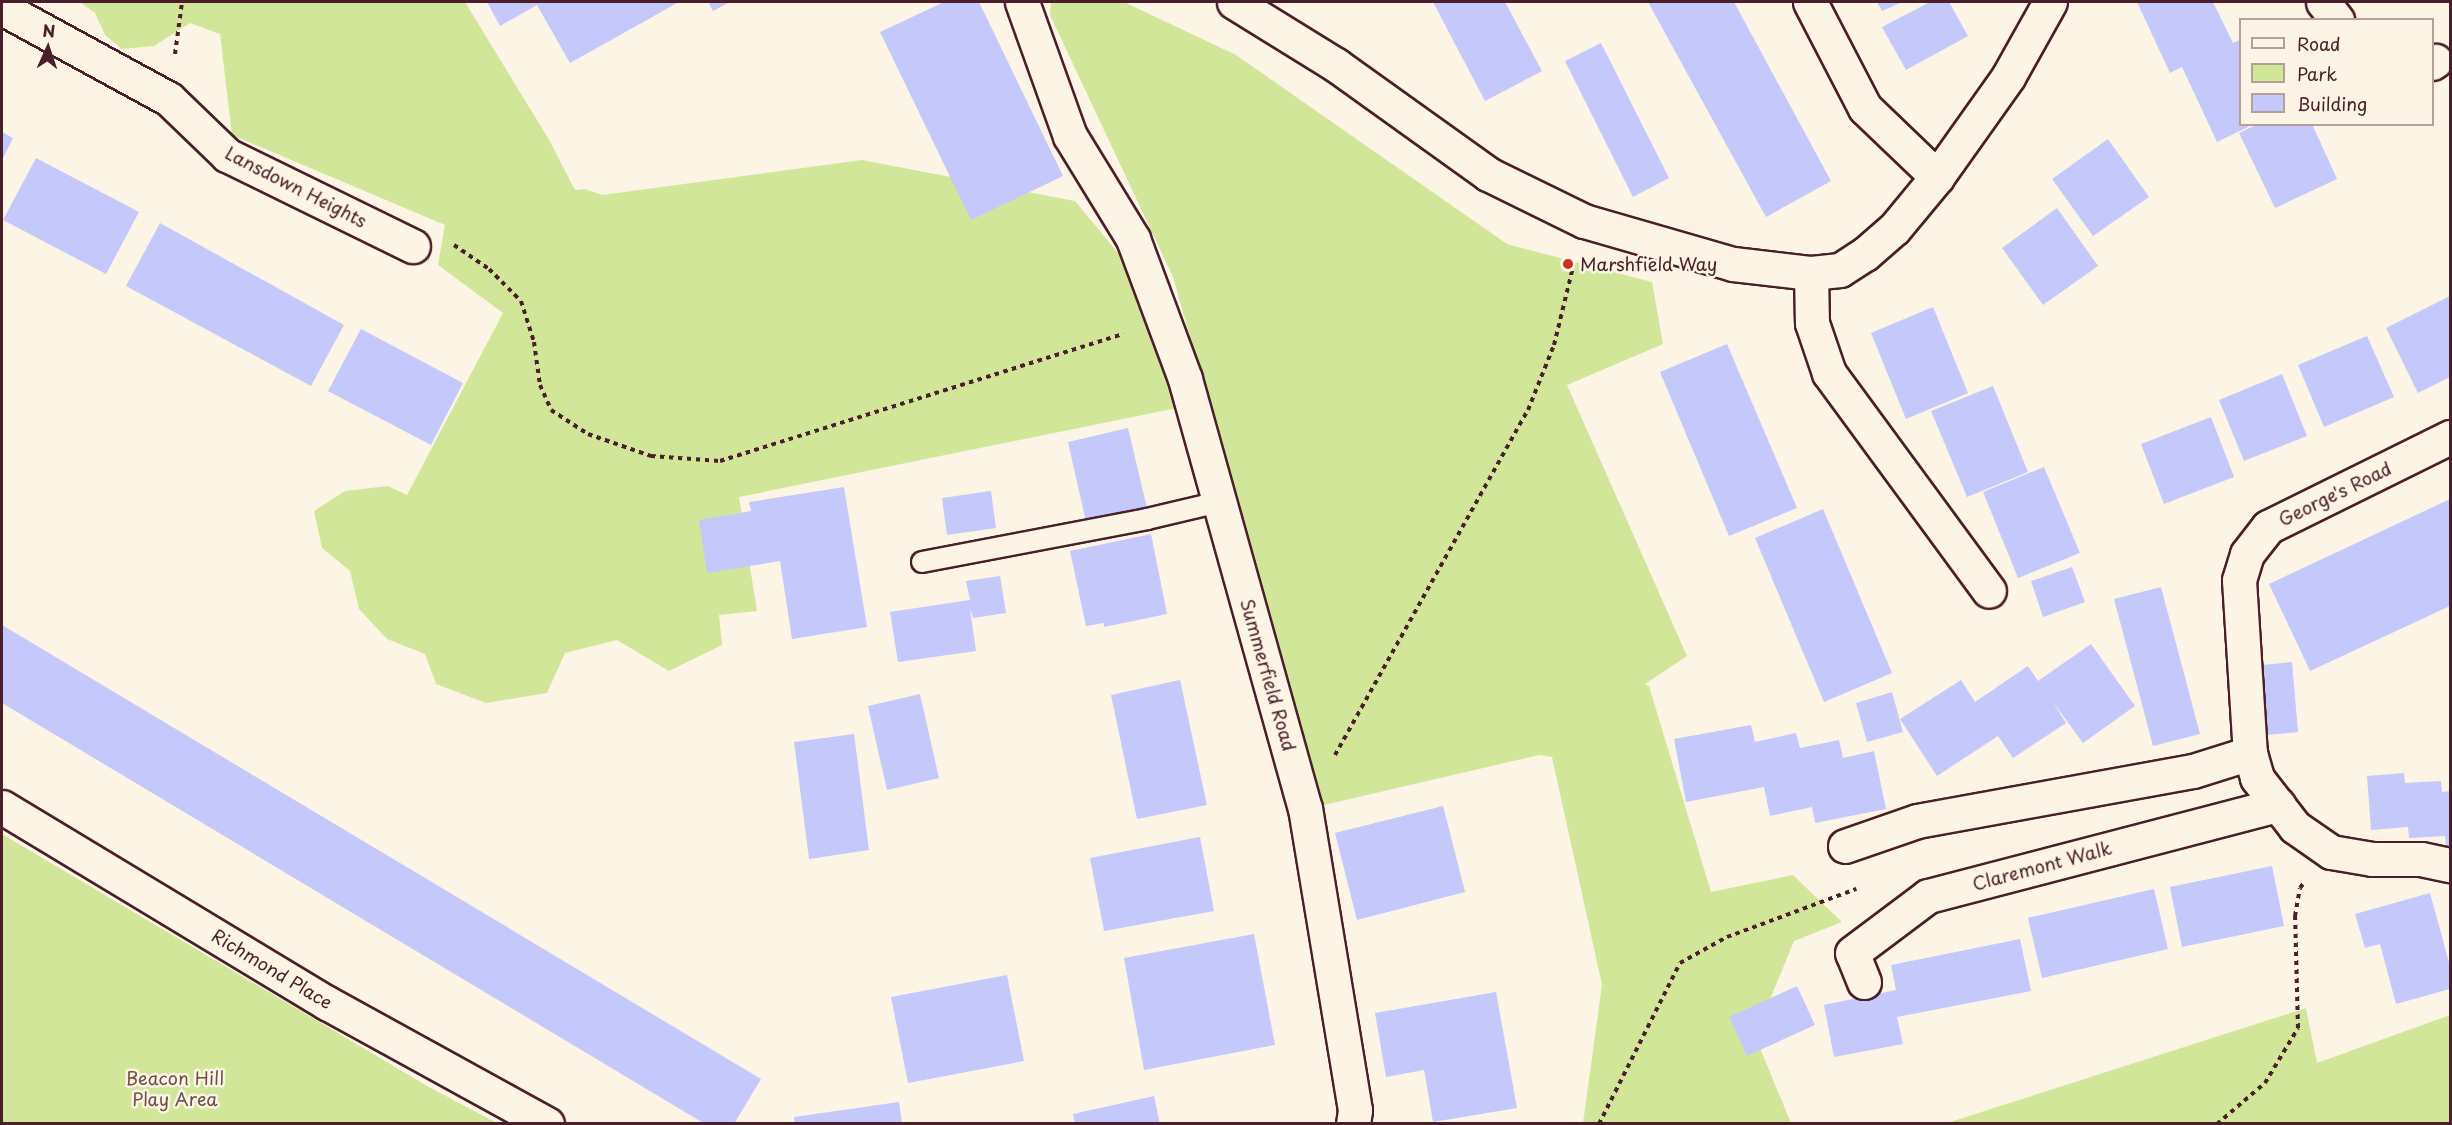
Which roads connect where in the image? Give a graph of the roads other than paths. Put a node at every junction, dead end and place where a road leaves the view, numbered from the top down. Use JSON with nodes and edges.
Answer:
{"nodes":[{"id":1,"x":1022,"y":2,"type":"edge"},
{"id":2,"x":1234,"y":2,"type":"edge"},
{"id":3,"x":1810,"y":2,"type":"edge"},
{"id":4,"x":2050,"y":2,"type":"edge"},
{"id":5,"x":2323,"y":2,"type":"edge"},
{"id":6,"x":2,"y":8,"type":"edge"},
{"id":7,"x":2335,"y":18,"type":"edge"},
{"id":8,"x":1937,"y":177,"type":"junction"},
{"id":9,"x":405,"y":242,"type":"road end"},
{"id":10,"x":1811,"y":273,"type":"junction"},
{"id":11,"x":2451,"y":437,"type":"edge"},
{"id":12,"x":1220,"y":502,"type":"junction"},
{"id":13,"x":922,"y":562,"type":"dead end"},
{"id":14,"x":1989,"y":591,"type":"dead end"},
{"id":15,"x":2250,"y":753,"type":"junction"},
{"id":16,"x":2278,"y":805,"type":"junction"},
{"id":17,"x":2,"y":807,"type":"edge"},
{"id":18,"x":1845,"y":846,"type":"dead end"},
{"id":19,"x":2451,"y":865,"type":"edge"},
{"id":20,"x":1864,"y":982,"type":"dead end"},
{"id":21,"x":547,"y":1124,"type":"edge"},
{"id":22,"x":1353,"y":1124,"type":"edge"}],
"edges":[{"from":1,"to":12,"type":"street","name":"Summerfield Road"},
{"from":2,"to":10,"type":"street"},
{"from":3,"to":8,"type":"street"},
{"from":4,"to":8,"type":"street"},
{"from":5,"to":7,"type":"street"},
{"from":6,"to":9,"type":"street","name":"Lansdown Heights"},
{"from":8,"to":10,"type":"street"},
{"from":10,"to":14,"type":"street"},
{"from":11,"to":15,"type":"street","name":"George's Road"},
{"from":12,"to":13,"type":"lane"},
{"from":12,"to":22,"type":"street","name":"Summerfield Road"},
{"from":15,"to":16,"type":"street","name":"George's Road"},
{"from":15,"to":18,"type":"street"},
{"from":16,"to":19,"type":"street","name":"George's Road"},
{"from":16,"to":20,"type":"street","name":"Claremont Walk"},
{"from":17,"to":21,"type":"street","name":"Richmond Place"}]}
